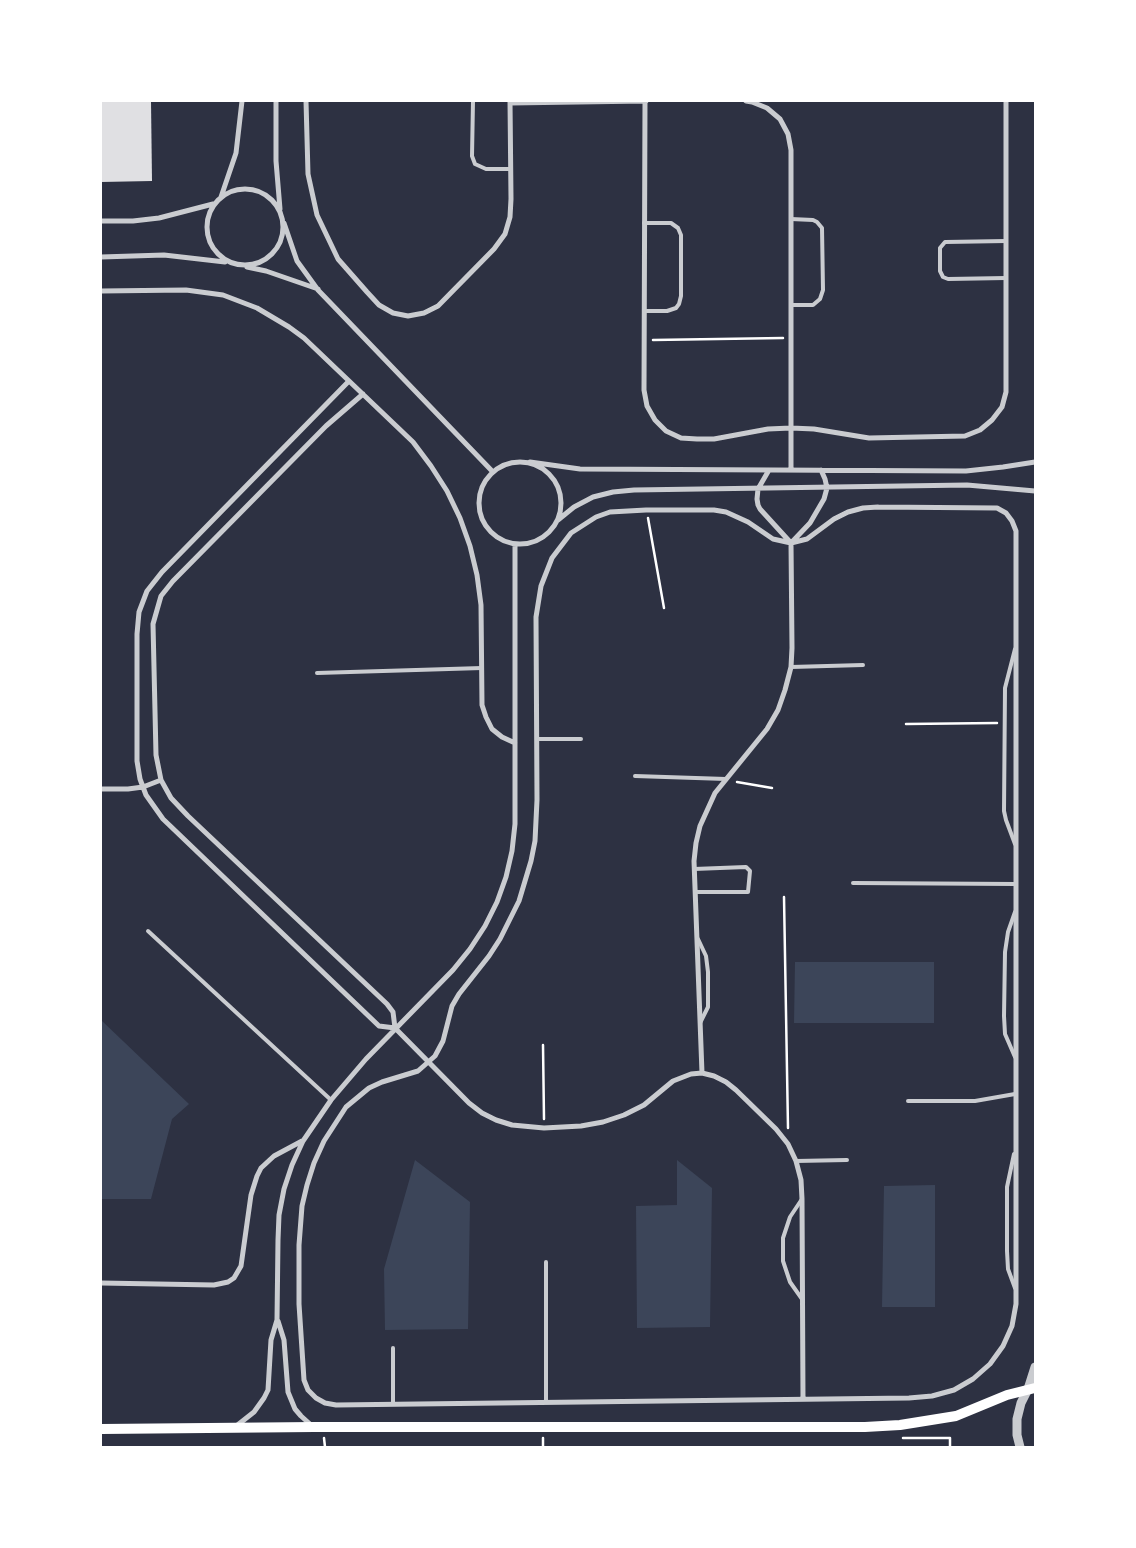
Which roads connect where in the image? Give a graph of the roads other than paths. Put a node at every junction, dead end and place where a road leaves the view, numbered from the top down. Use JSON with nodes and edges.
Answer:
{"nodes":[{"id":1,"x":242,"y":101,"type":"edge"},
{"id":2,"x":276,"y":101,"type":"edge"},
{"id":3,"x":306,"y":101,"type":"edge"},
{"id":4,"x":473,"y":101,"type":"edge"},
{"id":5,"x":619,"y":101,"type":"edge"},
{"id":6,"x":645,"y":101,"type":"edge"},
{"id":7,"x":746,"y":101,"type":"edge"},
{"id":8,"x":1006,"y":101,"type":"edge"},
{"id":9,"x":510,"y":102,"type":"edge"},
{"id":10,"x":511,"y":169,"type":"junction"},
{"id":11,"x":221,"y":197,"type":"junction"},
{"id":12,"x":213,"y":204,"type":"junction"},
{"id":13,"x":280,"y":210,"type":"junction"},
{"id":14,"x":791,"y":219,"type":"junction"},
{"id":15,"x":101,"y":221,"type":"edge"},
{"id":16,"x":644,"y":222,"type":"junction"},
{"id":17,"x":284,"y":223,"type":"junction"},
{"id":18,"x":1006,"y":241,"type":"junction"},
{"id":19,"x":101,"y":257,"type":"edge"},
{"id":20,"x":229,"y":262,"type":"junction"},
{"id":21,"x":242,"y":265,"type":"junction"},
{"id":22,"x":1006,"y":278,"type":"junction"},
{"id":23,"x":318,"y":290,"type":"junction"},
{"id":24,"x":101,"y":291,"type":"edge"},
{"id":25,"x":791,"y":305,"type":"junction"},
{"id":26,"x":644,"y":311,"type":"junction"},
{"id":27,"x":349,"y":381,"type":"junction"},
{"id":28,"x":363,"y":394,"type":"junction"},
{"id":29,"x":791,"y":428,"type":"junction"},
{"id":30,"x":530,"y":462,"type":"junction"},
{"id":31,"x":1035,"y":462,"type":"edge"},
{"id":32,"x":769,"y":470,"type":"junction"},
{"id":33,"x":791,"y":470,"type":"junction"},
{"id":34,"x":821,"y":470,"type":"junction"},
{"id":35,"x":492,"y":471,"type":"junction"},
{"id":36,"x":827,"y":488,"type":"junction"},
{"id":37,"x":758,"y":489,"type":"junction"},
{"id":38,"x":1035,"y":491,"type":"edge"},
{"id":39,"x":558,"y":520,"type":"junction"},
{"id":40,"x":791,"y":543,"type":"junction"},
{"id":41,"x":515,"y":544,"type":"junction"},
{"id":42,"x":1016,"y":646,"type":"junction"},
{"id":43,"x":862,"y":665,"type":"dead end"},
{"id":44,"x":791,"y":667,"type":"junction"},
{"id":45,"x":482,"y":668,"type":"junction"},
{"id":46,"x":317,"y":673,"type":"dead end"},
{"id":47,"x":536,"y":739,"type":"junction"},
{"id":48,"x":581,"y":739,"type":"dead end"},
{"id":49,"x":515,"y":744,"type":"junction"},
{"id":50,"x":635,"y":776,"type":"dead end"},
{"id":51,"x":161,"y":780,"type":"junction"},
{"id":52,"x":726,"y":780,"type":"junction"},
{"id":53,"x":143,"y":787,"type":"junction"},
{"id":54,"x":101,"y":789,"type":"edge"},
{"id":55,"x":1015,"y":845,"type":"junction"},
{"id":56,"x":694,"y":869,"type":"junction"},
{"id":57,"x":853,"y":884,"type":"dead end"},
{"id":58,"x":1016,"y":884,"type":"junction"},
{"id":59,"x":696,"y":892,"type":"junction"},
{"id":60,"x":1015,"y":910,"type":"junction"},
{"id":61,"x":148,"y":931,"type":"dead end"},
{"id":62,"x":697,"y":937,"type":"junction"},
{"id":63,"x":700,"y":1024,"type":"junction"},
{"id":64,"x":396,"y":1028,"type":"junction"},
{"id":65,"x":1016,"y":1059,"type":"junction"},
{"id":66,"x":430,"y":1062,"type":"junction"},
{"id":67,"x":702,"y":1074,"type":"junction"},
{"id":68,"x":1015,"y":1094,"type":"junction"},
{"id":69,"x":331,"y":1100,"type":"junction"},
{"id":70,"x":908,"y":1102,"type":"dead end"},
{"id":71,"x":303,"y":1141,"type":"junction"},
{"id":72,"x":1016,"y":1150,"type":"junction"},
{"id":73,"x":846,"y":1160,"type":"dead end"},
{"id":74,"x":796,"y":1161,"type":"junction"},
{"id":75,"x":802,"y":1199,"type":"junction"},
{"id":76,"x":546,"y":1262,"type":"dead end"},
{"id":77,"x":101,"y":1283,"type":"edge"},
{"id":78,"x":1016,"y":1290,"type":"junction"},
{"id":79,"x":802,"y":1300,"type":"junction"},
{"id":80,"x":277,"y":1320,"type":"junction"},
{"id":81,"x":393,"y":1348,"type":"dead end"},
{"id":82,"x":1035,"y":1367,"type":"edge"},
{"id":83,"x":1031,"y":1389,"type":"edge"},
{"id":84,"x":803,"y":1399,"type":"junction"},
{"id":85,"x":546,"y":1402,"type":"junction"},
{"id":86,"x":393,"y":1404,"type":"junction"},
{"id":87,"x":314,"y":1427,"type":"junction"},
{"id":88,"x":101,"y":1429,"type":"edge"},
{"id":89,"x":232,"y":1429,"type":"junction"},
{"id":90,"x":1020,"y":1447,"type":"edge"}],
"edges":[{"from":1,"to":11,"type":"street"},
{"from":2,"to":13,"type":"street"},
{"from":3,"to":10,"type":"street"},
{"from":4,"to":10,"type":"lane"},
{"from":5,"to":6,"type":"street"},
{"from":5,"to":9,"type":"street"},
{"from":6,"to":16,"type":"street"},
{"from":7,"to":14,"type":"street"},
{"from":8,"to":18,"type":"street"},
{"from":9,"to":10,"type":"street"},
{"from":11,"to":12,"type":"street"},
{"from":11,"to":13,"type":"street"},
{"from":12,"to":15,"type":"street"},
{"from":12,"to":20,"type":"street"},
{"from":13,"to":17,"type":"street"},
{"from":14,"to":25,"type":"street"},
{"from":14,"to":25,"type":"lane"},
{"from":16,"to":26,"type":"street"},
{"from":16,"to":26,"type":"lane"},
{"from":17,"to":21,"type":"street"},
{"from":17,"to":23,"type":"street"},
{"from":18,"to":22,"type":"street"},
{"from":18,"to":22,"type":"lane"},
{"from":19,"to":20,"type":"street"},
{"from":20,"to":21,"type":"street"},
{"from":21,"to":23,"type":"street"},
{"from":22,"to":29,"type":"street"},
{"from":23,"to":35,"type":"street"},
{"from":24,"to":27,"type":"street"},
{"from":25,"to":29,"type":"street"},
{"from":26,"to":29,"type":"street"},
{"from":27,"to":28,"type":"street"},
{"from":27,"to":53,"type":"street"},
{"from":28,"to":45,"type":"street"},
{"from":28,"to":51,"type":"street"},
{"from":29,"to":33,"type":"street"},
{"from":30,"to":32,"type":"street"},
{"from":30,"to":35,"type":"street"},
{"from":30,"to":39,"type":"street"},
{"from":31,"to":34,"type":"street"},
{"from":32,"to":33,"type":"street"},
{"from":32,"to":37,"type":"street"},
{"from":33,"to":34,"type":"street"},
{"from":34,"to":36,"type":"street"},
{"from":35,"to":41,"type":"street"},
{"from":36,"to":37,"type":"street"},
{"from":36,"to":38,"type":"street"},
{"from":36,"to":40,"type":"street"},
{"from":37,"to":39,"type":"street"},
{"from":37,"to":40,"type":"street"},
{"from":39,"to":41,"type":"street"},
{"from":40,"to":42,"type":"street"},
{"from":40,"to":44,"type":"street"},
{"from":40,"to":47,"type":"street"},
{"from":41,"to":49,"type":"street"},
{"from":42,"to":55,"type":"street"},
{"from":42,"to":55,"type":"lane"},
{"from":43,"to":44,"type":"lane"},
{"from":44,"to":52,"type":"street"},
{"from":45,"to":46,"type":"lane"},
{"from":45,"to":49,"type":"street"},
{"from":47,"to":48,"type":"lane"},
{"from":47,"to":66,"type":"street"},
{"from":49,"to":64,"type":"street"},
{"from":50,"to":52,"type":"lane"},
{"from":51,"to":53,"type":"street"},
{"from":51,"to":64,"type":"street"},
{"from":52,"to":56,"type":"street"},
{"from":53,"to":54,"type":"street"},
{"from":53,"to":64,"type":"street"},
{"from":55,"to":58,"type":"street"},
{"from":56,"to":59,"type":"street"},
{"from":56,"to":59,"type":"lane"},
{"from":57,"to":58,"type":"lane"},
{"from":58,"to":60,"type":"street"},
{"from":59,"to":62,"type":"street"},
{"from":60,"to":65,"type":"street"},
{"from":60,"to":65,"type":"lane"},
{"from":61,"to":69,"type":"lane"},
{"from":62,"to":63,"type":"street"},
{"from":62,"to":63,"type":"lane"},
{"from":63,"to":67,"type":"street"},
{"from":64,"to":66,"type":"street"},
{"from":64,"to":69,"type":"street"},
{"from":65,"to":68,"type":"street"},
{"from":66,"to":67,"type":"street"},
{"from":66,"to":86,"type":"street"},
{"from":67,"to":74,"type":"street"},
{"from":68,"to":70,"type":"lane"},
{"from":68,"to":72,"type":"street"},
{"from":69,"to":71,"type":"street"},
{"from":71,"to":77,"type":"street"},
{"from":71,"to":80,"type":"street"},
{"from":72,"to":78,"type":"street"},
{"from":72,"to":78,"type":"lane"},
{"from":73,"to":74,"type":"lane"},
{"from":74,"to":75,"type":"street"},
{"from":75,"to":79,"type":"street"},
{"from":75,"to":79,"type":"lane"},
{"from":76,"to":85,"type":"lane"},
{"from":78,"to":84,"type":"street"},
{"from":79,"to":84,"type":"street"},
{"from":80,"to":87,"type":"street"},
{"from":80,"to":89,"type":"street"},
{"from":81,"to":86,"type":"lane"},
{"from":82,"to":83,"type":"street"},
{"from":83,"to":87,"type":"main road"},
{"from":83,"to":90,"type":"street"},
{"from":84,"to":85,"type":"street"},
{"from":85,"to":86,"type":"street"},
{"from":87,"to":89,"type":"main road"},
{"from":88,"to":89,"type":"main road"}]}
